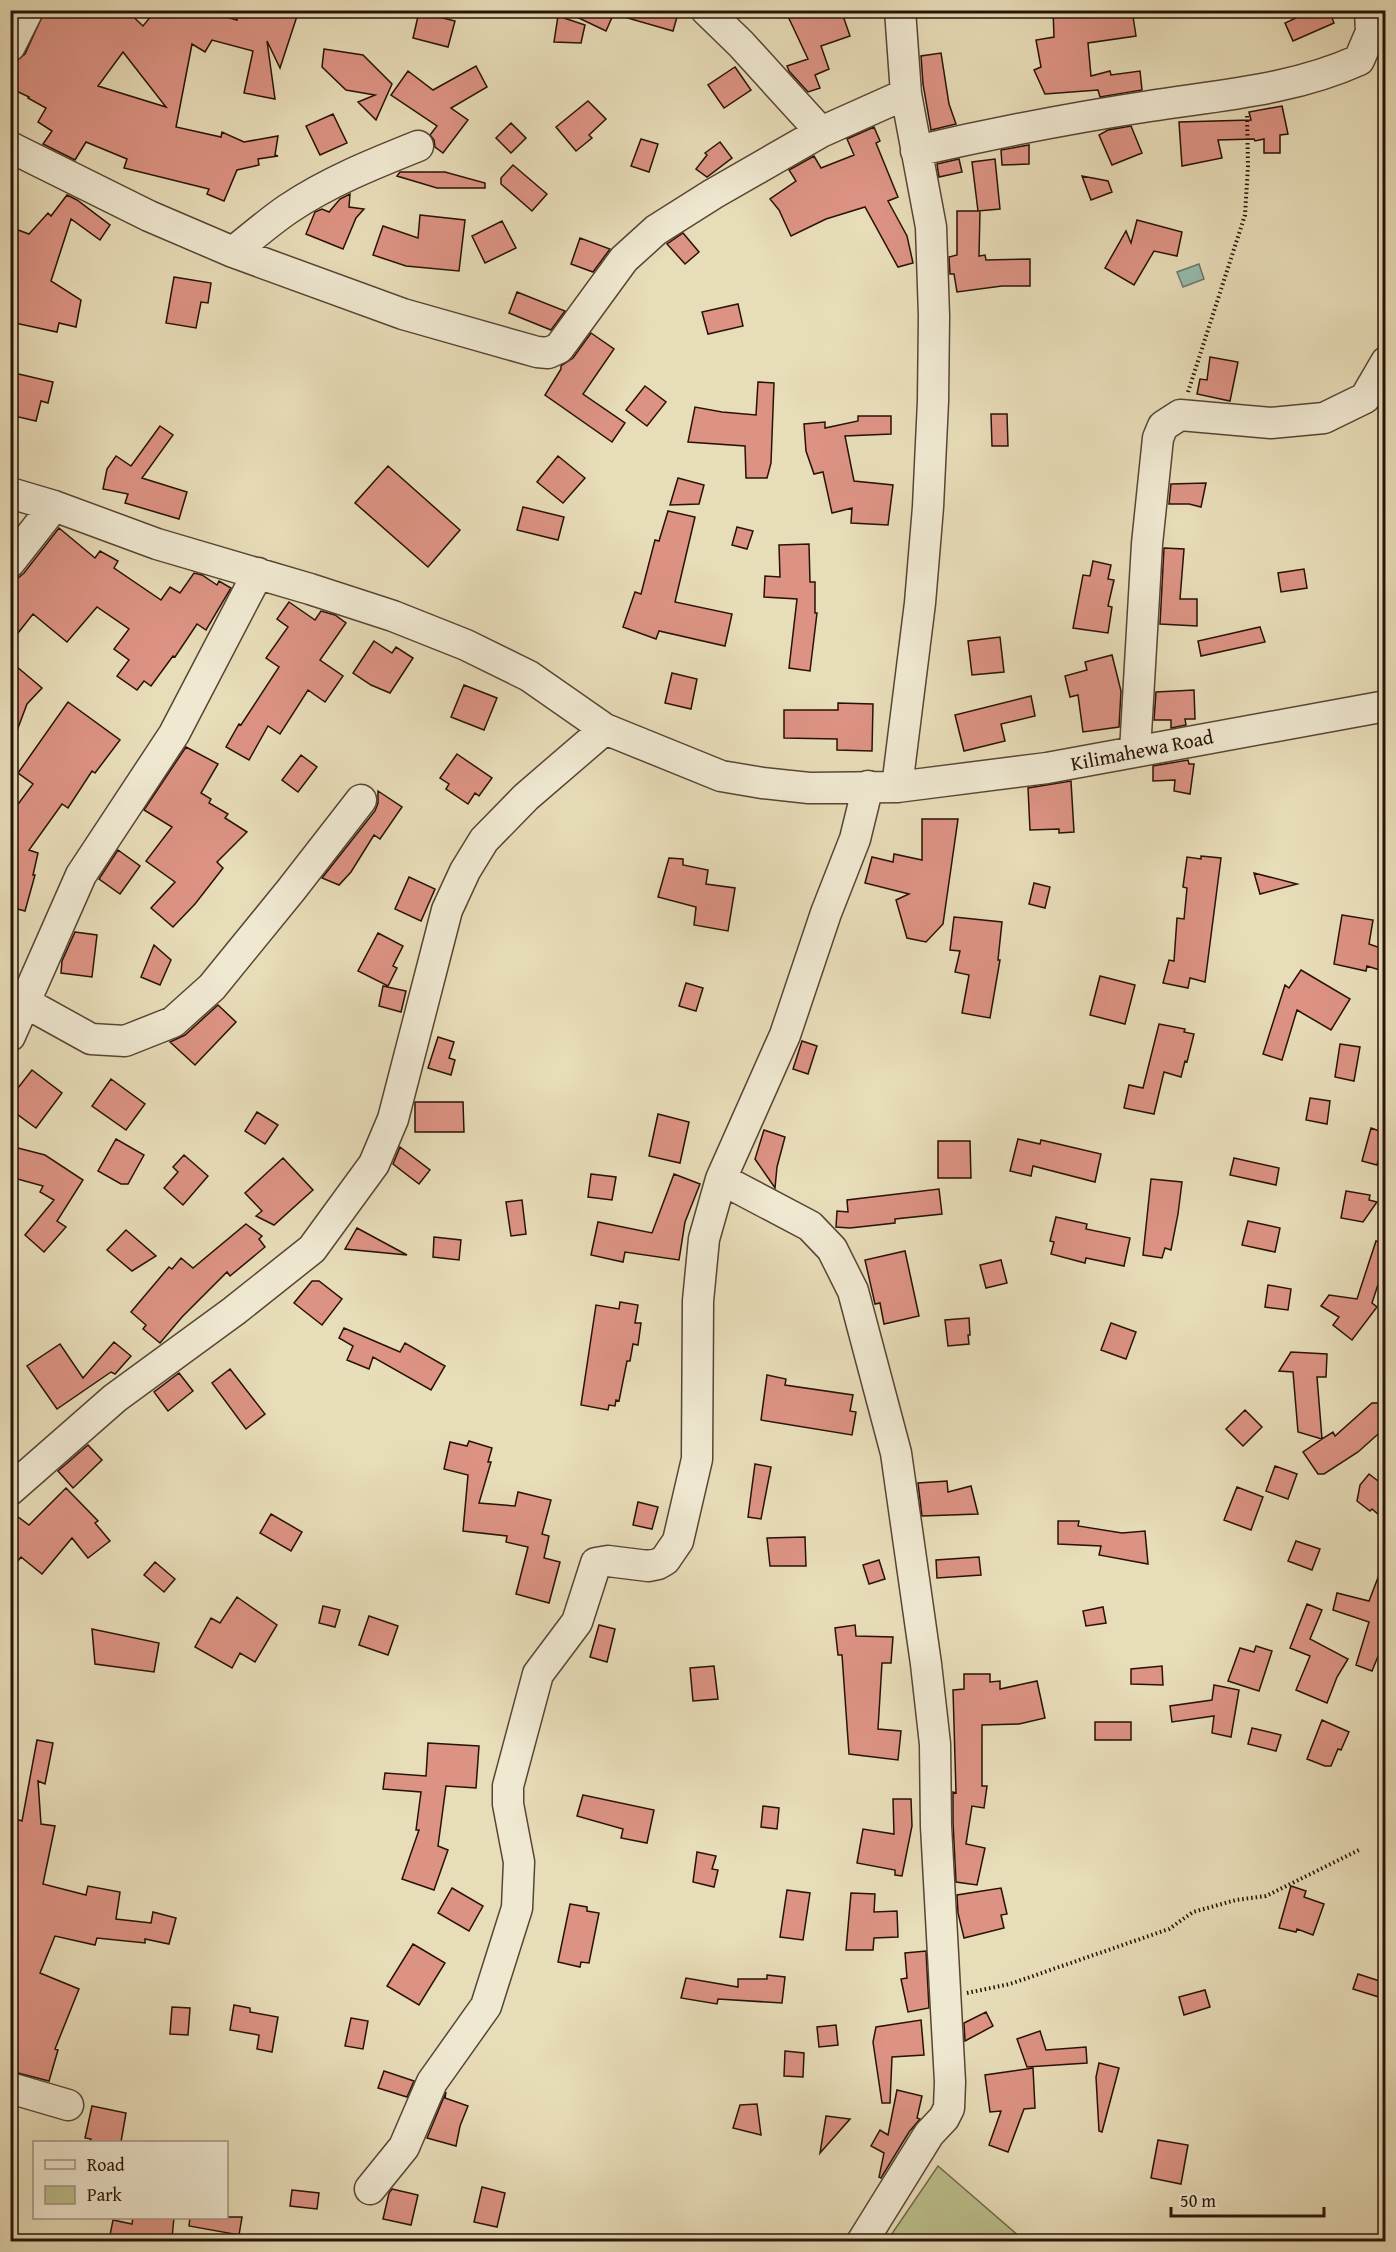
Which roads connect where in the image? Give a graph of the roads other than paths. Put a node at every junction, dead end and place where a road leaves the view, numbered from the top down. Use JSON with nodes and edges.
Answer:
{"nodes":[{"id":1,"x":28,"y":10,"type":"edge"},
{"id":2,"x":706,"y":10,"type":"edge"},
{"id":3,"x":900,"y":10,"type":"edge"},
{"id":4,"x":1370,"y":10,"type":"edge"},
{"id":5,"x":10,"y":46,"type":"edge"},
{"id":6,"x":906,"y":94,"type":"junction"},
{"id":7,"x":821,"y":132,"type":"junction"},
{"id":8,"x":418,"y":146,"type":"dead end"},
{"id":9,"x":10,"y":147,"type":"edge"},
{"id":10,"x":916,"y":151,"type":"junction"},
{"id":11,"x":233,"y":252,"type":"junction"},
{"id":12,"x":1386,"y":362,"type":"edge"},
{"id":13,"x":10,"y":493,"type":"edge"},
{"id":14,"x":54,"y":506,"type":"junction"},
{"id":15,"x":10,"y":562,"type":"edge"},
{"id":16,"x":258,"y":573,"type":"junction"},
{"id":17,"x":1386,"y":706,"type":"edge"},
{"id":18,"x":605,"y":729,"type":"junction"},
{"id":19,"x":1134,"y":751,"type":"junction"},
{"id":20,"x":882,"y":786,"type":"junction"},
{"id":21,"x":361,"y":800,"type":"dead end"},
{"id":22,"x":26,"y":1003,"type":"junction"},
{"id":23,"x":10,"y":1036,"type":"edge"},
{"id":24,"x":721,"y":1179,"type":"junction"},
{"id":25,"x":10,"y":1490,"type":"edge"},
{"id":26,"x":10,"y":2088,"type":"edge"},
{"id":27,"x":68,"y":2105,"type":"dead end"},
{"id":28,"x":369,"y":2189,"type":"dead end"},
{"id":29,"x":862,"y":2241,"type":"edge"}],
"edges":[{"from":1,"to":5,"type":"street"},
{"from":2,"to":7,"type":"street"},
{"from":3,"to":6,"type":"street"},
{"from":4,"to":10,"type":"street"},
{"from":6,"to":7,"type":"street"},
{"from":6,"to":10,"type":"street"},
{"from":7,"to":11,"type":"street"},
{"from":8,"to":11,"type":"street"},
{"from":9,"to":11,"type":"street"},
{"from":10,"to":20,"type":"street"},
{"from":12,"to":19,"type":"street"},
{"from":13,"to":14,"type":"street","name":"Kilimahewa Road"},
{"from":14,"to":15,"type":"street"},
{"from":14,"to":16,"type":"street","name":"Kilimahewa Road"},
{"from":16,"to":18,"type":"street","name":"Kilimahewa Road"},
{"from":16,"to":22,"type":"street"},
{"from":17,"to":19,"type":"street","name":"Kilimahewa Road"},
{"from":18,"to":20,"type":"street","name":"Kilimahewa Road"},
{"from":18,"to":25,"type":"street"},
{"from":19,"to":20,"type":"street","name":"Kilimahewa Road"},
{"from":20,"to":24,"type":"street"},
{"from":21,"to":22,"type":"street"},
{"from":22,"to":23,"type":"street"},
{"from":24,"to":28,"type":"street"},
{"from":24,"to":29,"type":"street"},
{"from":26,"to":27,"type":"street"}]}
